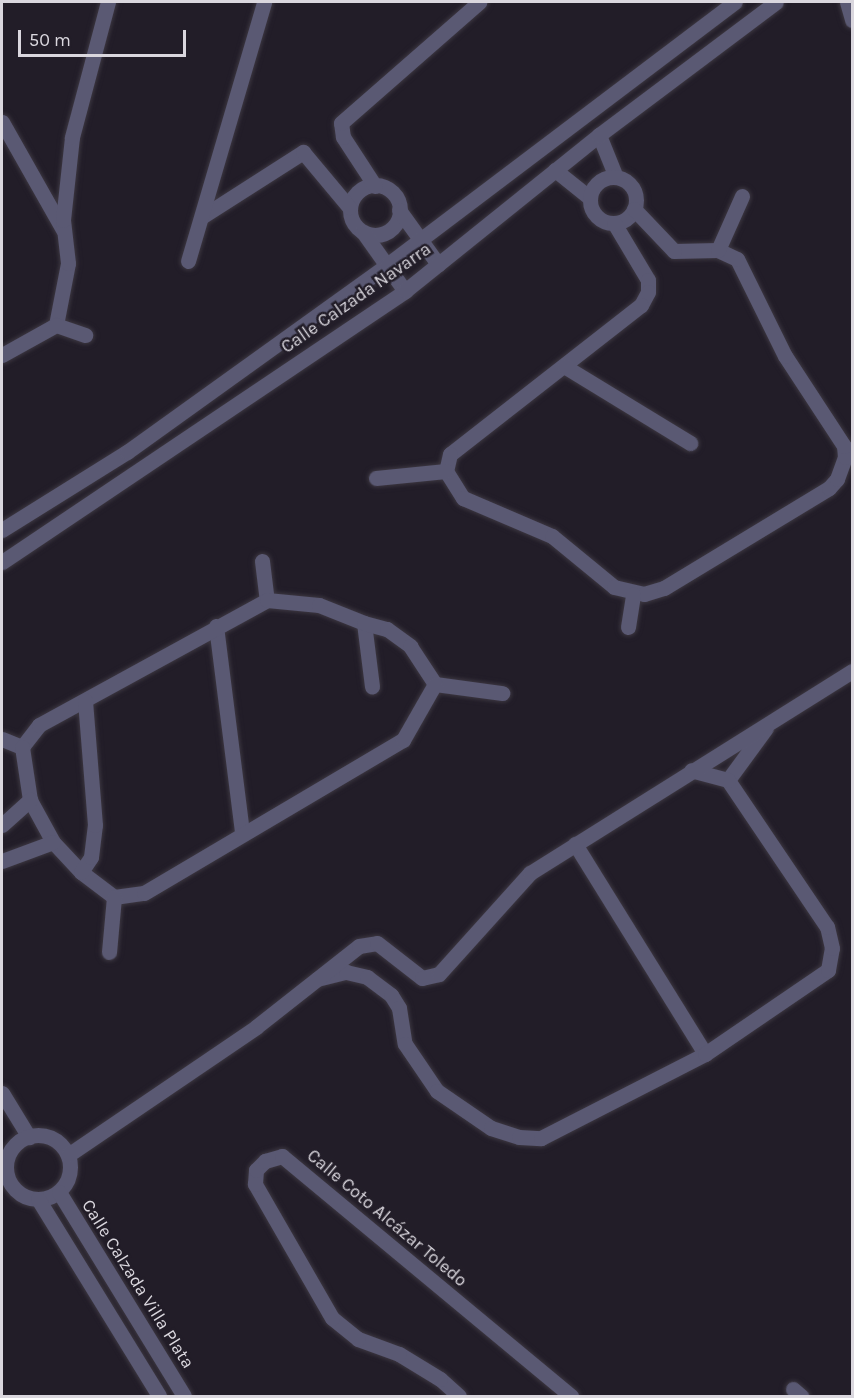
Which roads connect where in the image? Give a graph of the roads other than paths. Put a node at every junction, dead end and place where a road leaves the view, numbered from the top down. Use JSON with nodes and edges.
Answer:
{"nodes":[{"id":1,"x":108,"y":2,"type":"edge"},
{"id":2,"x":264,"y":2,"type":"edge"},
{"id":3,"x":479,"y":2,"type":"edge"},
{"id":4,"x":735,"y":2,"type":"edge"},
{"id":5,"x":776,"y":2,"type":"edge"},
{"id":6,"x":847,"y":2,"type":"edge"},
{"id":7,"x":852,"y":20,"type":"edge"},
{"id":8,"x":2,"y":122,"type":"edge"},
{"id":9,"x":599,"y":135,"type":"junction"},
{"id":10,"x":555,"y":170,"type":"junction"},
{"id":11,"x":616,"y":177,"type":"junction"},
{"id":12,"x":375,"y":186,"type":"junction"},
{"id":13,"x":742,"y":196,"type":"dead end"},
{"id":14,"x":590,"y":198,"type":"junction"},
{"id":15,"x":349,"y":207,"type":"junction"},
{"id":16,"x":634,"y":209,"type":"junction"},
{"id":17,"x":399,"y":210,"type":"junction"},
{"id":18,"x":203,"y":216,"type":"junction"},
{"id":19,"x":614,"y":223,"type":"junction"},
{"id":20,"x":363,"y":232,"type":"junction"},
{"id":21,"x":64,"y":233,"type":"junction"},
{"id":22,"x":422,"y":239,"type":"junction"},
{"id":23,"x":718,"y":250,"type":"junction"},
{"id":24,"x":188,"y":261,"type":"dead end"},
{"id":25,"x":438,"y":264,"type":"junction"},
{"id":26,"x":387,"y":265,"type":"junction"},
{"id":27,"x":405,"y":291,"type":"junction"},
{"id":28,"x":56,"y":325,"type":"junction"},
{"id":29,"x":85,"y":335,"type":"dead end"},
{"id":30,"x":2,"y":355,"type":"edge"},
{"id":31,"x":564,"y":366,"type":"junction"},
{"id":32,"x":690,"y":443,"type":"dead end"},
{"id":33,"x":848,"y":468,"type":"edge"},
{"id":34,"x":446,"y":471,"type":"junction"},
{"id":35,"x":376,"y":477,"type":"dead end"},
{"id":36,"x":2,"y":530,"type":"edge"},
{"id":37,"x":262,"y":561,"type":"dead end"},
{"id":38,"x":2,"y":562,"type":"edge"},
{"id":39,"x":633,"y":594,"type":"junction"},
{"id":40,"x":267,"y":600,"type":"junction"},
{"id":41,"x":364,"y":623,"type":"junction"},
{"id":42,"x":216,"y":626,"type":"junction"},
{"id":43,"x":628,"y":627,"type":"dead end"},
{"id":44,"x":852,"y":671,"type":"edge"},
{"id":45,"x":435,"y":684,"type":"junction"},
{"id":46,"x":372,"y":686,"type":"dead end"},
{"id":47,"x":502,"y":693,"type":"dead end"},
{"id":48,"x":86,"y":699,"type":"junction"},
{"id":49,"x":771,"y":721,"type":"junction"},
{"id":50,"x":2,"y":739,"type":"edge"},
{"id":51,"x":22,"y":747,"type":"junction"},
{"id":52,"x":691,"y":770,"type":"junction"},
{"id":53,"x":728,"y":780,"type":"junction"},
{"id":54,"x":30,"y":800,"type":"junction"},
{"id":55,"x":2,"y":825,"type":"edge"},
{"id":56,"x":242,"y":832,"type":"junction"},
{"id":57,"x":53,"y":842,"type":"junction"},
{"id":58,"x":575,"y":844,"type":"junction"},
{"id":59,"x":2,"y":861,"type":"edge"},
{"id":60,"x":81,"y":872,"type":"junction"},
{"id":61,"x":114,"y":897,"type":"junction"},
{"id":62,"x":108,"y":952,"type":"dead end"},
{"id":63,"x":317,"y":979,"type":"junction"},
{"id":64,"x":705,"y":1054,"type":"junction"},
{"id":65,"x":2,"y":1093,"type":"edge"},
{"id":66,"x":29,"y":1137,"type":"junction"},
{"id":67,"x":5,"y":1151,"type":"edge"},
{"id":68,"x":68,"y":1155,"type":"junction"},
{"id":69,"x":6,"y":1188,"type":"edge"},
{"id":70,"x":59,"y":1192,"type":"junction"},
{"id":71,"x":38,"y":1199,"type":"junction"},
{"id":72,"x":159,"y":1396,"type":"edge"},
{"id":73,"x":184,"y":1396,"type":"edge"},
{"id":74,"x":459,"y":1396,"type":"edge"},
{"id":75,"x":570,"y":1396,"type":"edge"}],
"edges":[{"from":1,"to":21,"type":"street"},
{"from":2,"to":18,"type":"street"},
{"from":3,"to":12,"type":"street"},
{"from":4,"to":22,"type":"street","name":"Calle Calzada Navarra"},
{"from":5,"to":9,"type":"street","name":"Calle Calzada Navarra"},
{"from":6,"to":7,"type":"street"},
{"from":8,"to":21,"type":"street"},
{"from":9,"to":10,"type":"street","name":"Calle Calzada Navarra"},
{"from":9,"to":11,"type":"street"},
{"from":10,"to":14,"type":"street"},
{"from":10,"to":25,"type":"street","name":"Calle Calzada Navarra"},
{"from":11,"to":14,"type":"street"},
{"from":11,"to":16,"type":"street"},
{"from":12,"to":15,"type":"street"},
{"from":12,"to":17,"type":"street"},
{"from":13,"to":23,"type":"street"},
{"from":14,"to":19,"type":"street"},
{"from":15,"to":18,"type":"street"},
{"from":15,"to":20,"type":"street"},
{"from":16,"to":19,"type":"street"},
{"from":16,"to":23,"type":"street"},
{"from":17,"to":20,"type":"street"},
{"from":17,"to":22,"type":"street"},
{"from":18,"to":24,"type":"street"},
{"from":19,"to":31,"type":"street"},
{"from":20,"to":26,"type":"street"},
{"from":21,"to":28,"type":"street"},
{"from":22,"to":25,"type":"street"},
{"from":22,"to":26,"type":"street","name":"Calle Calzada Navarra"},
{"from":23,"to":33,"type":"street"},
{"from":25,"to":27,"type":"street","name":"Calle Calzada Navarra"},
{"from":26,"to":27,"type":"street"},
{"from":26,"to":36,"type":"street","name":"Calle Calzada Navarra"},
{"from":27,"to":38,"type":"street","name":"Calle Calzada Navarra"},
{"from":28,"to":29,"type":"street"},
{"from":28,"to":30,"type":"street"},
{"from":31,"to":32,"type":"street"},
{"from":31,"to":34,"type":"street"},
{"from":33,"to":39,"type":"street"},
{"from":34,"to":35,"type":"street"},
{"from":34,"to":39,"type":"street"},
{"from":37,"to":40,"type":"street"},
{"from":39,"to":43,"type":"street"},
{"from":40,"to":41,"type":"street"},
{"from":40,"to":42,"type":"street"},
{"from":41,"to":45,"type":"street"},
{"from":41,"to":46,"type":"street"},
{"from":42,"to":48,"type":"street"},
{"from":42,"to":56,"type":"street"},
{"from":44,"to":49,"type":"street"},
{"from":45,"to":47,"type":"street"},
{"from":45,"to":56,"type":"street"},
{"from":48,"to":51,"type":"street"},
{"from":48,"to":60,"type":"street"},
{"from":49,"to":52,"type":"street"},
{"from":49,"to":53,"type":"street"},
{"from":50,"to":51,"type":"street"},
{"from":51,"to":54,"type":"street"},
{"from":52,"to":53,"type":"street"},
{"from":52,"to":58,"type":"street"},
{"from":53,"to":64,"type":"street"},
{"from":54,"to":55,"type":"street"},
{"from":54,"to":57,"type":"street"},
{"from":56,"to":61,"type":"street"},
{"from":57,"to":59,"type":"street"},
{"from":57,"to":60,"type":"street"},
{"from":58,"to":63,"type":"street"},
{"from":58,"to":64,"type":"street"},
{"from":60,"to":61,"type":"street"},
{"from":61,"to":62,"type":"street"},
{"from":63,"to":64,"type":"street"},
{"from":63,"to":68,"type":"street"},
{"from":65,"to":66,"type":"street"},
{"from":66,"to":67,"type":"street"},
{"from":66,"to":68,"type":"street"},
{"from":67,"to":69,"type":"street"},
{"from":68,"to":70,"type":"street"},
{"from":69,"to":71,"type":"street"},
{"from":70,"to":71,"type":"street"},
{"from":70,"to":73,"type":"street","name":"Calle Calzada Villa Plata"},
{"from":71,"to":72,"type":"street"},
{"from":74,"to":75,"type":"street","name":"Calle Coto Alcázar Toledo"}]}
